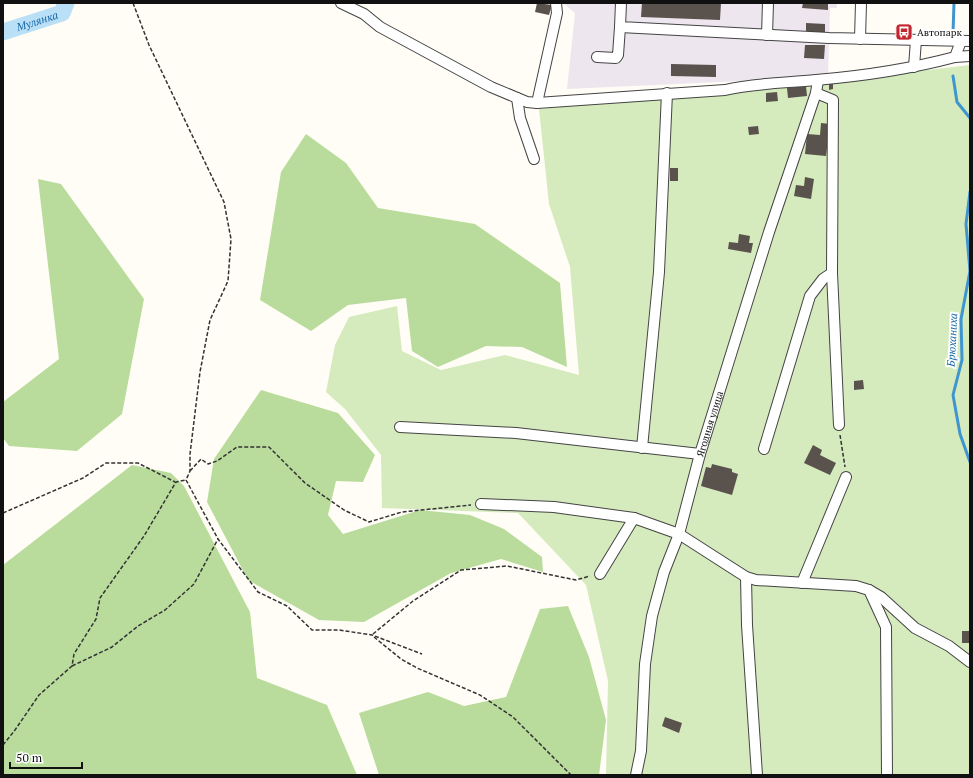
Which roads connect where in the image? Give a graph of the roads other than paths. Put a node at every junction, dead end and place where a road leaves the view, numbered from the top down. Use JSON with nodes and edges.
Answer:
{"nodes":[{"id":1,"x":341,"y":3,"type":"edge"},
{"id":2,"x":556,"y":3,"type":"edge"},
{"id":3,"x":622,"y":3,"type":"edge"},
{"id":4,"x":768,"y":3,"type":"edge"},
{"id":5,"x":861,"y":3,"type":"edge"},
{"id":6,"x":620,"y":27,"type":"junction"},
{"id":7,"x":767,"y":35,"type":"junction"},
{"id":8,"x":860,"y":39,"type":"junction"},
{"id":9,"x":916,"y":40,"type":"junction"},
{"id":10,"x":965,"y":41,"type":"edge"},
{"id":11,"x":970,"y":56,"type":"edge"},
{"id":12,"x":597,"y":57,"type":"dead end"},
{"id":13,"x":955,"y":57,"type":"junction"},
{"id":14,"x":914,"y":67,"type":"junction"},
{"id":15,"x":818,"y":80,"type":"junction"},
{"id":16,"x":816,"y":92,"type":"junction"},
{"id":17,"x":667,"y":93,"type":"junction"},
{"id":18,"x":517,"y":98,"type":"junction"},
{"id":19,"x":537,"y":103,"type":"junction"},
{"id":20,"x":534,"y":159,"type":"dead end"},
{"id":21,"x":832,"y":273,"type":"junction"},
{"id":22,"x":839,"y":425,"type":"road end"},
{"id":23,"x":400,"y":427,"type":"dead end"},
{"id":24,"x":642,"y":448,"type":"junction"},
{"id":25,"x":764,"y":449,"type":"dead end"},
{"id":26,"x":700,"y":454,"type":"junction"},
{"id":27,"x":846,"y":476,"type":"road end"},
{"id":28,"x":481,"y":504,"type":"road end"},
{"id":29,"x":634,"y":518,"type":"junction"},
{"id":30,"x":679,"y":534,"type":"junction"},
{"id":31,"x":600,"y":574,"type":"road end"},
{"id":32,"x":746,"y":577,"type":"junction"},
{"id":33,"x":802,"y":583,"type":"junction"},
{"id":34,"x":869,"y":590,"type":"junction"},
{"id":35,"x":970,"y":662,"type":"edge"},
{"id":36,"x":636,"y":775,"type":"edge"},
{"id":37,"x":758,"y":775,"type":"edge"},
{"id":38,"x":887,"y":775,"type":"edge"}],
"edges":[{"from":1,"to":18,"type":"street"},
{"from":2,"to":19,"type":"street"},
{"from":3,"to":6,"type":"street"},
{"from":4,"to":7,"type":"street"},
{"from":5,"to":8,"type":"street"},
{"from":6,"to":7,"type":"street"},
{"from":6,"to":12,"type":"street"},
{"from":7,"to":8,"type":"street"},
{"from":8,"to":9,"type":"street"},
{"from":9,"to":10,"type":"street"},
{"from":9,"to":14,"type":"street"},
{"from":10,"to":13,"type":"street"},
{"from":11,"to":13,"type":"street"},
{"from":13,"to":14,"type":"street"},
{"from":14,"to":15,"type":"street"},
{"from":15,"to":16,"type":"street","name":"Ягодная улица"},
{"from":15,"to":17,"type":"street"},
{"from":16,"to":21,"type":"street"},
{"from":16,"to":26,"type":"street","name":"Ягодная улица"},
{"from":17,"to":19,"type":"street"},
{"from":17,"to":24,"type":"street"},
{"from":18,"to":19,"type":"street"},
{"from":18,"to":20,"type":"street"},
{"from":21,"to":22,"type":"street"},
{"from":21,"to":25,"type":"street"},
{"from":23,"to":24,"type":"street"},
{"from":24,"to":26,"type":"street"},
{"from":26,"to":30,"type":"street","name":"Ягодная улица"},
{"from":27,"to":33,"type":"street"},
{"from":28,"to":29,"type":"street"},
{"from":29,"to":30,"type":"street"},
{"from":29,"to":31,"type":"street"},
{"from":30,"to":32,"type":"street"},
{"from":30,"to":36,"type":"street","name":"Ягодная улица"},
{"from":32,"to":33,"type":"street"},
{"from":32,"to":37,"type":"street"},
{"from":33,"to":34,"type":"street"},
{"from":34,"to":35,"type":"street"},
{"from":34,"to":38,"type":"street"}]}
